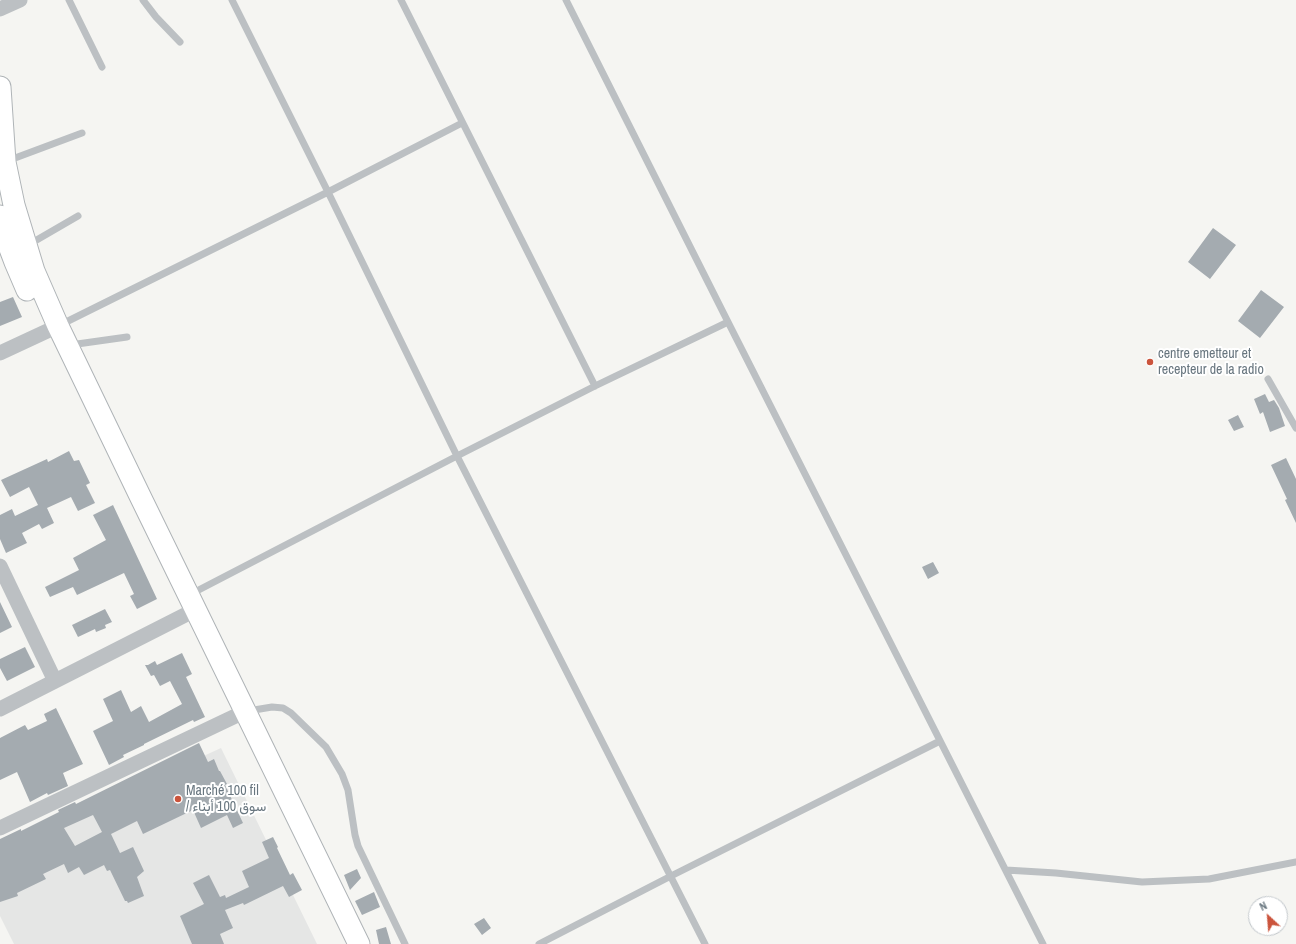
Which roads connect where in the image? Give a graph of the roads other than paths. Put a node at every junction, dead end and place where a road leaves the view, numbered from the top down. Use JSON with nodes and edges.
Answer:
{"nodes":[{"id":1,"x":20,"y":0,"type":"edge"},
{"id":2,"x":69,"y":0,"type":"edge"},
{"id":3,"x":143,"y":0,"type":"edge"},
{"id":4,"x":232,"y":0,"type":"edge"},
{"id":5,"x":400,"y":0,"type":"edge"},
{"id":6,"x":566,"y":0,"type":"edge"},
{"id":7,"x":0,"y":9,"type":"edge"},
{"id":8,"x":180,"y":42,"type":"dead end"},
{"id":9,"x":102,"y":67,"type":"dead end"},
{"id":10,"x":0,"y":87,"type":"edge"},
{"id":11,"x":462,"y":123,"type":"junction"},
{"id":12,"x":82,"y":133,"type":"dead end"},
{"id":13,"x":5,"y":162,"type":"junction"},
{"id":14,"x":328,"y":192,"type":"junction"},
{"id":15,"x":0,"y":216,"type":"edge"},
{"id":16,"x":78,"y":216,"type":"dead end"},
{"id":17,"x":26,"y":247,"type":"junction"},
{"id":18,"x":728,"y":322,"type":"junction"},
{"id":19,"x":52,"y":329,"type":"junction"},
{"id":20,"x":127,"y":337,"type":"dead end"},
{"id":21,"x":68,"y":345,"type":"junction"},
{"id":22,"x":0,"y":353,"type":"edge"},
{"id":23,"x":1268,"y":379,"type":"dead end"},
{"id":24,"x":594,"y":386,"type":"junction"},
{"id":25,"x":1296,"y":428,"type":"edge"},
{"id":26,"x":457,"y":456,"type":"junction"},
{"id":27,"x":0,"y":566,"type":"edge"},
{"id":28,"x":187,"y":605,"type":"junction"},
{"id":29,"x":55,"y":681,"type":"junction"},
{"id":30,"x":0,"y":708,"type":"edge"},
{"id":31,"x":240,"y":713,"type":"junction"},
{"id":32,"x":940,"y":741,"type":"junction"},
{"id":33,"x":0,"y":828,"type":"edge"},
{"id":34,"x":1296,"y":862,"type":"edge"},
{"id":35,"x":1006,"y":870,"type":"junction"},
{"id":36,"x":671,"y":876,"type":"junction"},
{"id":37,"x":348,"y":944,"type":"edge"},
{"id":38,"x":359,"y":944,"type":"edge"},
{"id":39,"x":405,"y":944,"type":"edge"},
{"id":40,"x":539,"y":944,"type":"edge"},
{"id":41,"x":705,"y":944,"type":"edge"},
{"id":42,"x":1043,"y":944,"type":"edge"}],
"edges":[{"from":1,"to":7,"type":"street"},
{"from":2,"to":9,"type":"lane"},
{"from":3,"to":8,"type":"lane"},
{"from":4,"to":14,"type":"lane"},
{"from":5,"to":11,"type":"lane"},
{"from":6,"to":18,"type":"lane"},
{"from":10,"to":13,"type":"street"},
{"from":11,"to":14,"type":"lane"},
{"from":11,"to":24,"type":"lane"},
{"from":12,"to":13,"type":"lane"},
{"from":13,"to":17,"type":"street"},
{"from":14,"to":19,"type":"lane"},
{"from":14,"to":26,"type":"lane"},
{"from":15,"to":19,"type":"street"},
{"from":16,"to":17,"type":"lane"},
{"from":17,"to":19,"type":"street"},
{"from":18,"to":24,"type":"lane"},
{"from":18,"to":32,"type":"lane"},
{"from":19,"to":21,"type":"street"},
{"from":19,"to":22,"type":"street"},
{"from":19,"to":28,"type":"street"},
{"from":20,"to":21,"type":"lane"},
{"from":21,"to":28,"type":"street"},
{"from":23,"to":25,"type":"lane"},
{"from":24,"to":26,"type":"lane"},
{"from":26,"to":28,"type":"lane"},
{"from":26,"to":36,"type":"lane"},
{"from":27,"to":29,"type":"street"},
{"from":28,"to":29,"type":"street"},
{"from":28,"to":31,"type":"street"},
{"from":29,"to":30,"type":"street"},
{"from":31,"to":33,"type":"street"},
{"from":31,"to":37,"type":"street"},
{"from":31,"to":38,"type":"street"},
{"from":31,"to":39,"type":"lane"},
{"from":32,"to":35,"type":"lane"},
{"from":32,"to":36,"type":"lane"},
{"from":34,"to":35,"type":"lane"},
{"from":35,"to":42,"type":"lane"},
{"from":36,"to":40,"type":"lane"},
{"from":36,"to":41,"type":"lane"}]}
